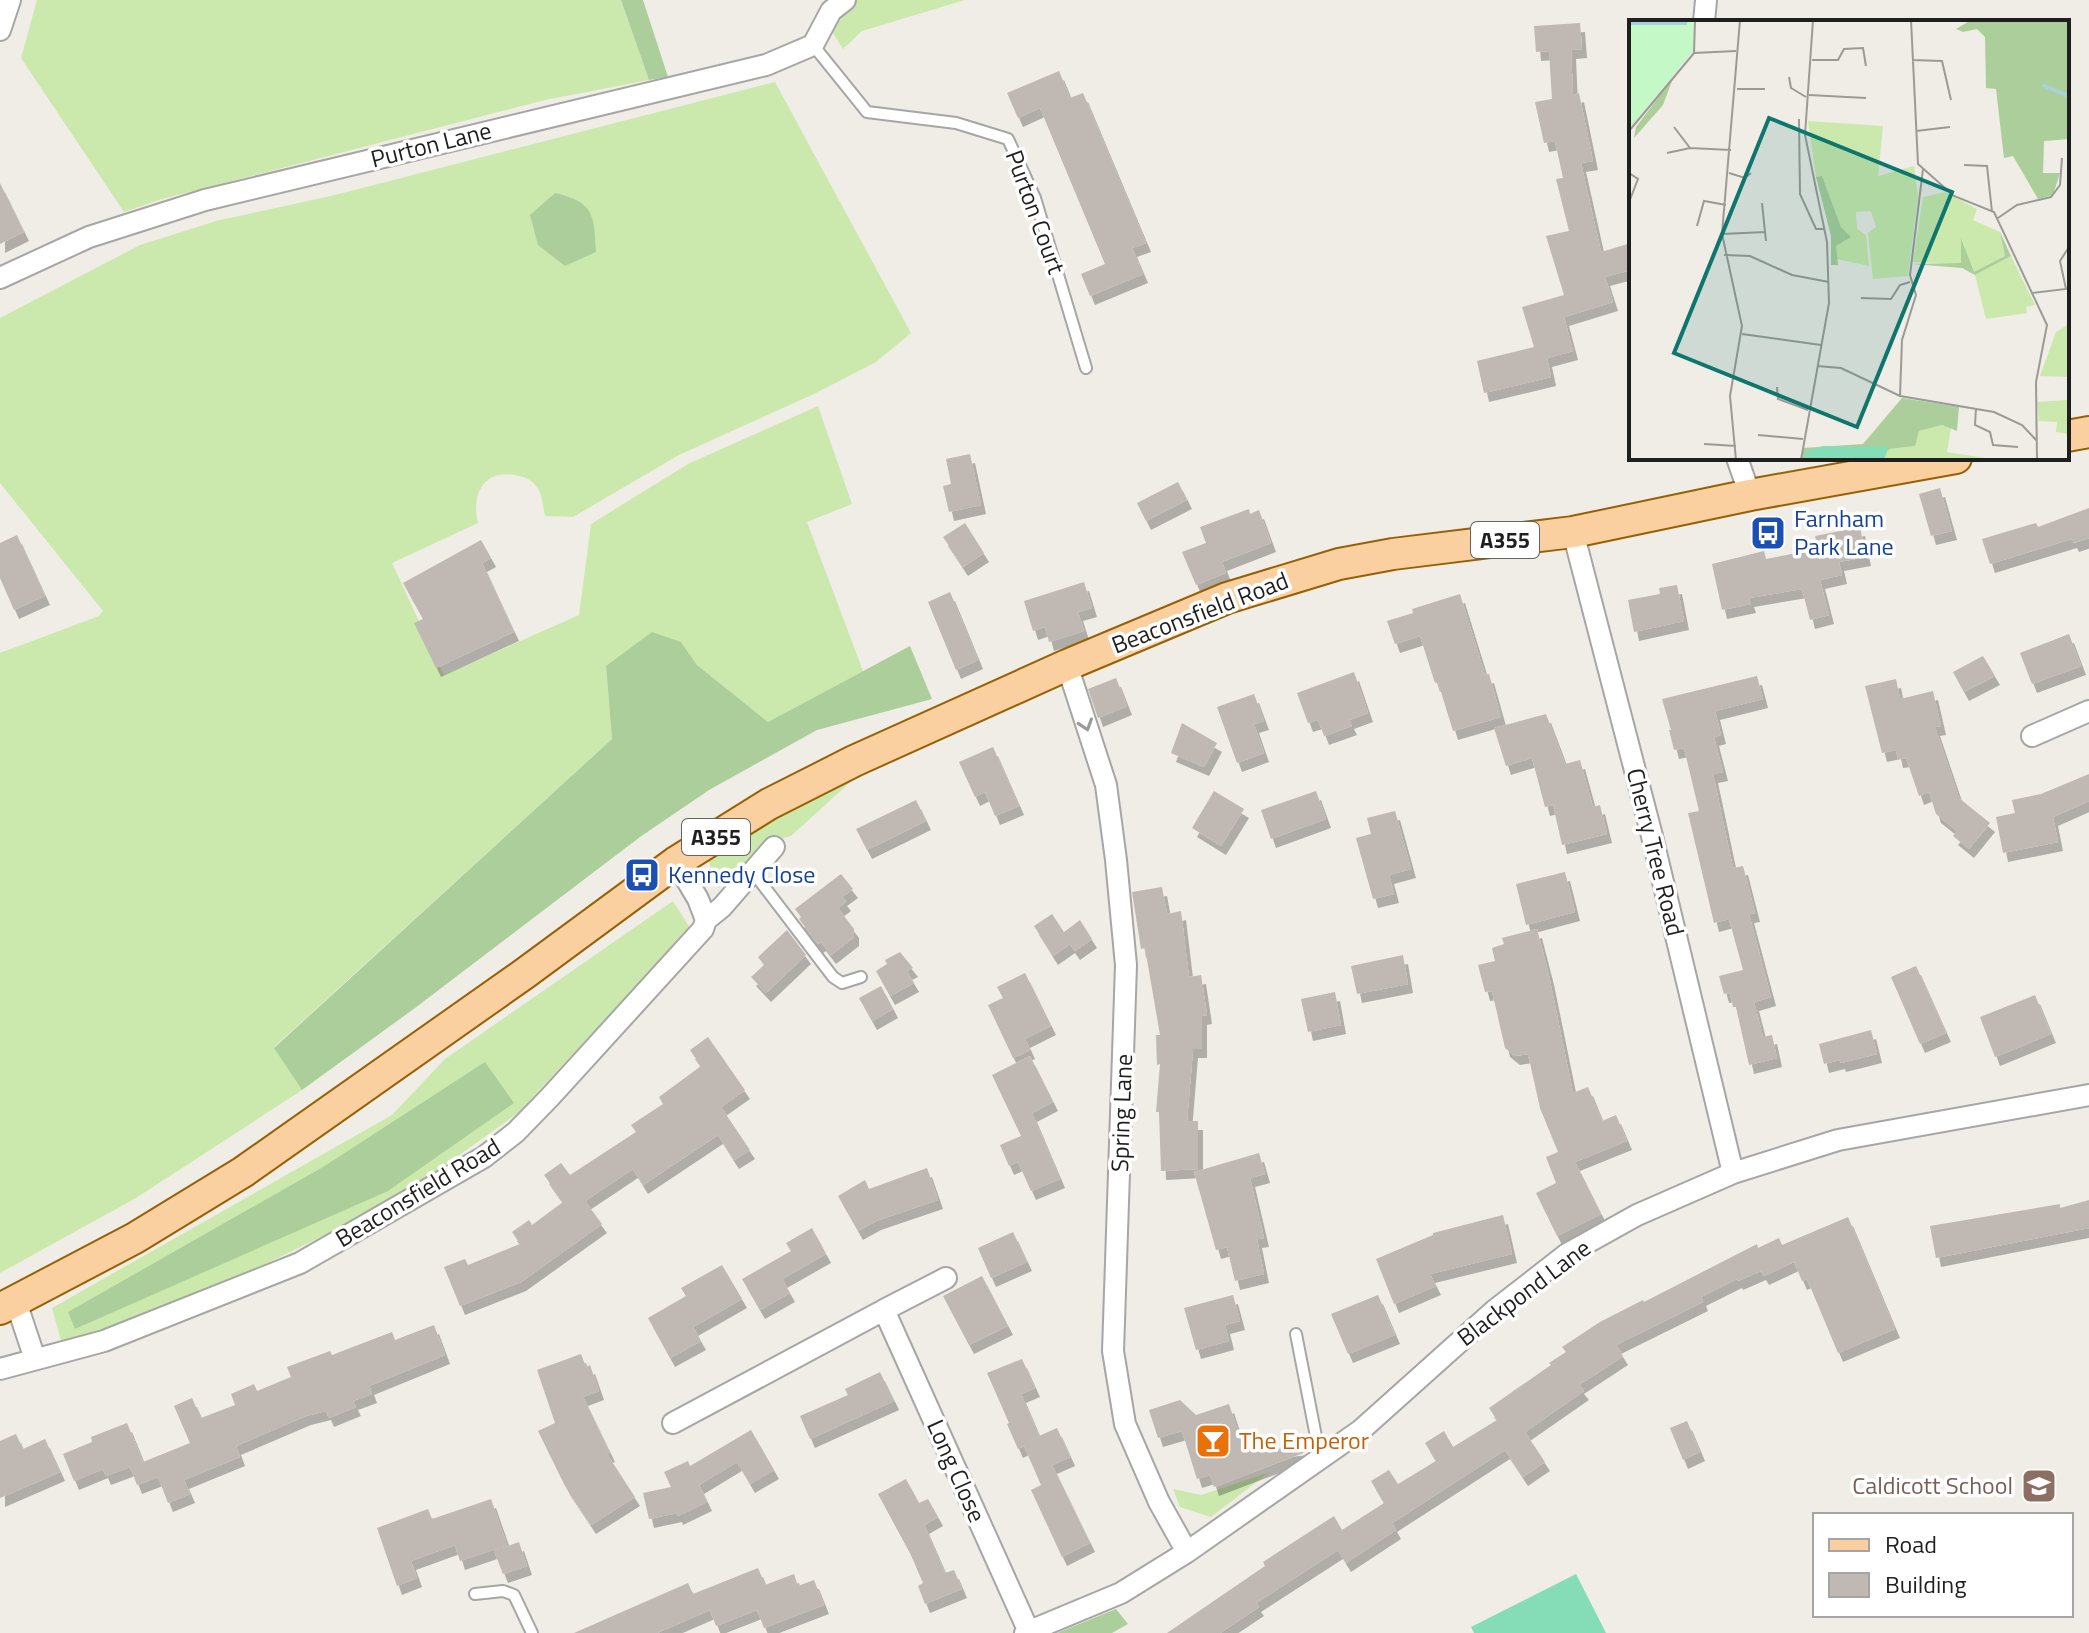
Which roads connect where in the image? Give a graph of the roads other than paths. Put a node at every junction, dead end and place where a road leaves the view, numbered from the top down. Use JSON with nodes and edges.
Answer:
{"nodes":[{"id":1,"x":10,"y":0,"type":"edge"},
{"id":2,"x":845,"y":0,"type":"edge"},
{"id":3,"x":1706,"y":0,"type":"edge"},
{"id":4,"x":1704,"y":20,"type":"edge"},
{"id":5,"x":0,"y":30,"type":"edge"},
{"id":6,"x":813,"y":45,"type":"junction"},
{"id":7,"x":0,"y":278,"type":"edge"},
{"id":8,"x":1086,"y":368,"type":"dead end"},
{"id":9,"x":2089,"y":432,"type":"edge"},
{"id":10,"x":2069,"y":436,"type":"edge"},
{"id":11,"x":1738,"y":460,"type":"edge"},
{"id":12,"x":1945,"y":460,"type":"edge"},
{"id":13,"x":1750,"y":495,"type":"junction"},
{"id":14,"x":1573,"y":532,"type":"junction"},
{"id":15,"x":1067,"y":665,"type":"junction"},
{"id":16,"x":2089,"y":711,"type":"edge"},
{"id":17,"x":2032,"y":736,"type":"dead end"},
{"id":18,"x":774,"y":847,"type":"dead end"},
{"id":19,"x":676,"y":862,"type":"junction"},
{"id":20,"x":753,"y":872,"type":"junction"},
{"id":21,"x":706,"y":920,"type":"junction"},
{"id":22,"x":861,"y":977,"type":"dead end"},
{"id":23,"x":2089,"y":1095,"type":"edge"},
{"id":24,"x":1733,"y":1173,"type":"junction"},
{"id":25,"x":946,"y":1278,"type":"dead end"},
{"id":26,"x":8,"y":1305,"type":"edge"},
{"id":27,"x":884,"y":1310,"type":"junction"},
{"id":28,"x":1296,"y":1334,"type":"dead end"},
{"id":29,"x":35,"y":1359,"type":"junction"},
{"id":30,"x":0,"y":1369,"type":"edge"},
{"id":31,"x":673,"y":1423,"type":"dead end"},
{"id":32,"x":1320,"y":1457,"type":"junction"},
{"id":33,"x":1187,"y":1552,"type":"junction"},
{"id":34,"x":475,"y":1594,"type":"dead end"},
{"id":35,"x":1027,"y":1632,"type":"edge"},
{"id":36,"x":532,"y":1633,"type":"edge"}],
"edges":[{"from":1,"to":5,"type":"street"},
{"from":2,"to":6,"type":"street"},
{"from":3,"to":4,"type":"street"},
{"from":6,"to":7,"type":"street","name":"Purton Lane"},
{"from":6,"to":8,"type":"lane","name":"Purton Court"},
{"from":9,"to":10,"type":"main road"},
{"from":11,"to":13,"type":"street"},
{"from":12,"to":13,"type":"main road","name":"Beaconsfield Road","number":"A355"},
{"from":13,"to":14,"type":"main road","name":"Beaconsfield Road","number":"A355"},
{"from":14,"to":15,"type":"main road","name":"Beaconsfield Road","number":"A355"},
{"from":14,"to":24,"type":"street","name":"Cherry Tree Road"},
{"from":15,"to":19,"type":"main road","name":"Beaconsfield Road","number":"A355"},
{"from":15,"to":33,"type":"street","name":"Spring Lane","one_way":true},
{"from":16,"to":17,"type":"street"},
{"from":18,"to":20,"type":"street","name":"Beaconsfield Road"},
{"from":19,"to":21,"type":"street"},
{"from":19,"to":26,"type":"main road","name":"Beaconsfield Road","number":"A355"},
{"from":20,"to":21,"type":"street","name":"Beaconsfield Road"},
{"from":20,"to":22,"type":"lane"},
{"from":21,"to":29,"type":"street","name":"Beaconsfield Road"},
{"from":23,"to":24,"type":"street","name":"Blackpond Lane"},
{"from":24,"to":32,"type":"street","name":"Blackpond Lane"},
{"from":25,"to":27,"type":"street"},
{"from":26,"to":29,"type":"street","name":"Beaconsfield Road"},
{"from":27,"to":31,"type":"street"},
{"from":27,"to":35,"type":"street","name":"Long Close"},
{"from":28,"to":32,"type":"lane"},
{"from":29,"to":30,"type":"street","name":"Beaconsfield Road"},
{"from":32,"to":33,"type":"street","name":"Blackpond Lane"},
{"from":33,"to":35,"type":"street","name":"Blackpond Lane"},
{"from":34,"to":36,"type":"lane"}]}
